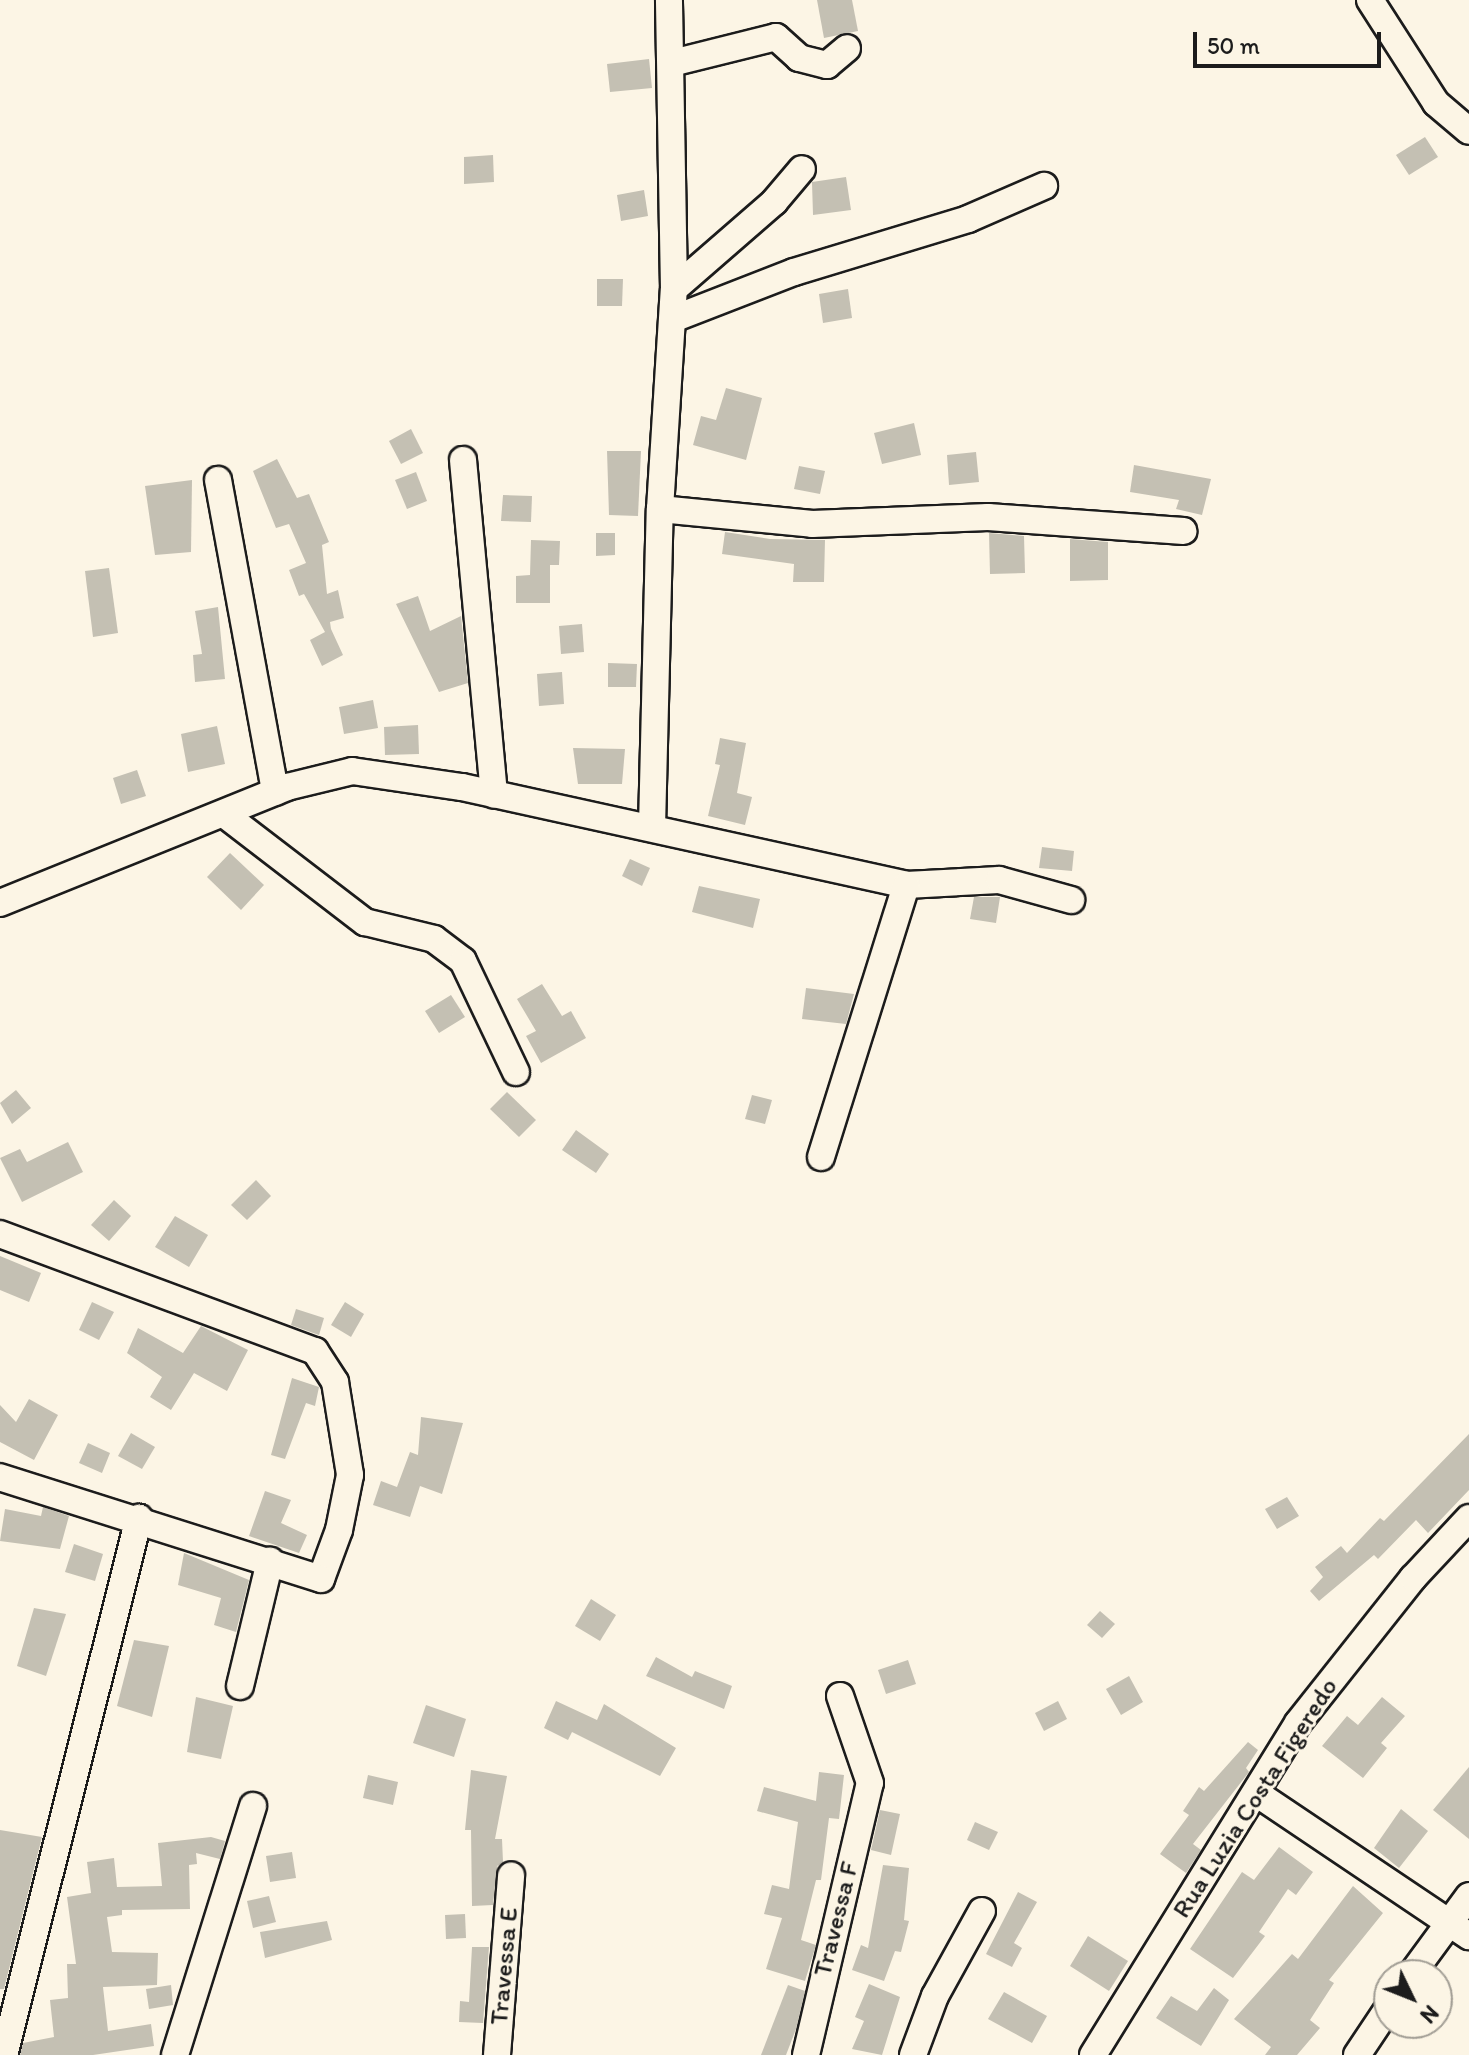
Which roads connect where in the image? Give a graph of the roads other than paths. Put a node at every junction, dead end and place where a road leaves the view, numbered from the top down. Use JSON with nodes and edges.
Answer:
{"nodes":[{"id":1,"x":669,"y":0,"type":"edge"},
{"id":2,"x":1370,"y":0,"type":"edge"},
{"id":3,"x":847,"y":48,"type":"dead end"},
{"id":4,"x":672,"y":63,"type":"junction"},
{"id":5,"x":1469,"y":131,"type":"edge"},
{"id":6,"x":802,"y":169,"type":"dead end"},
{"id":7,"x":1044,"y":186,"type":"dead end"},
{"id":8,"x":674,"y":289,"type":"junction"},
{"id":9,"x":673,"y":319,"type":"junction"},
{"id":10,"x":463,"y":460,"type":"dead end"},
{"id":11,"x":218,"y":480,"type":"dead end"},
{"id":12,"x":660,"y":509,"type":"junction"},
{"id":13,"x":1183,"y":531,"type":"dead end"},
{"id":14,"x":275,"y":792,"type":"junction"},
{"id":15,"x":494,"y":795,"type":"junction"},
{"id":16,"x":224,"y":814,"type":"junction"},
{"id":17,"x":652,"y":827,"type":"junction"},
{"id":18,"x":906,"y":885,"type":"junction"},
{"id":19,"x":1071,"y":900,"type":"dead end"},
{"id":20,"x":0,"y":903,"type":"edge"},
{"id":21,"x":516,"y":1072,"type":"dead end"},
{"id":22,"x":821,"y":1157,"type":"dead end"},
{"id":23,"x":0,"y":1234,"type":"edge"},
{"id":24,"x":0,"y":1477,"type":"edge"},
{"id":25,"x":139,"y":1518,"type":"junction"},
{"id":26,"x":1469,"y":1518,"type":"edge"},
{"id":27,"x":270,"y":1561,"type":"junction"},
{"id":28,"x":240,"y":1686,"type":"dead end"},
{"id":29,"x":840,"y":1696,"type":"dead end"},
{"id":30,"x":1256,"y":1793,"type":"junction"},
{"id":31,"x":253,"y":1806,"type":"dead end"},
{"id":32,"x":511,"y":1876,"type":"dead end"},
{"id":33,"x":1469,"y":1896,"type":"edge"},
{"id":34,"x":982,"y":1911,"type":"dead end"},
{"id":35,"x":1459,"y":1928,"type":"edge"},
{"id":36,"x":1427,"y":1959,"type":"edge"},
{"id":37,"x":1373,"y":2031,"type":"edge"},
{"id":38,"x":4,"y":2055,"type":"edge"},
{"id":39,"x":175,"y":2055,"type":"edge"},
{"id":40,"x":497,"y":2055,"type":"edge"},
{"id":41,"x":806,"y":2055,"type":"edge"},
{"id":42,"x":913,"y":2055,"type":"edge"},
{"id":43,"x":1093,"y":2055,"type":"edge"},
{"id":44,"x":1357,"y":2055,"type":"edge"}],
"edges":[{"from":1,"to":4,"type":"street"},
{"from":2,"to":5,"type":"street"},
{"from":3,"to":4,"type":"street"},
{"from":4,"to":8,"type":"street"},
{"from":6,"to":8,"type":"street"},
{"from":7,"to":9,"type":"street"},
{"from":8,"to":9,"type":"street"},
{"from":9,"to":12,"type":"street"},
{"from":10,"to":15,"type":"street"},
{"from":11,"to":14,"type":"street"},
{"from":12,"to":13,"type":"street"},
{"from":12,"to":17,"type":"street"},
{"from":14,"to":15,"type":"street"},
{"from":14,"to":16,"type":"street"},
{"from":15,"to":17,"type":"street"},
{"from":16,"to":20,"type":"street"},
{"from":16,"to":21,"type":"street"},
{"from":17,"to":18,"type":"street"},
{"from":18,"to":19,"type":"street"},
{"from":18,"to":22,"type":"street"},
{"from":23,"to":27,"type":"street"},
{"from":24,"to":25,"type":"street"},
{"from":25,"to":27,"type":"street"},
{"from":25,"to":38,"type":"street"},
{"from":26,"to":30,"type":"street","name":"Rua Luzia Costa Figeredo"},
{"from":27,"to":28,"type":"street"},
{"from":29,"to":41,"type":"street","name":"Travessa F"},
{"from":30,"to":35,"type":"street"},
{"from":30,"to":43,"type":"street","name":"Rua Luzia Costa Figeredo"},
{"from":31,"to":39,"type":"street"},
{"from":32,"to":40,"type":"street","name":"Travessa E"},
{"from":33,"to":35,"type":"street"},
{"from":34,"to":42,"type":"street"},
{"from":35,"to":36,"type":"street"},
{"from":37,"to":44,"type":"street"}]}
